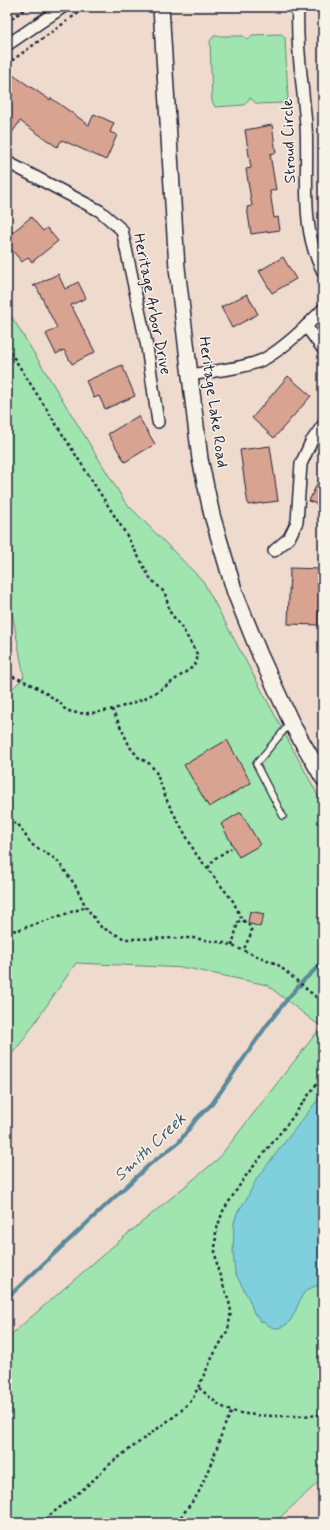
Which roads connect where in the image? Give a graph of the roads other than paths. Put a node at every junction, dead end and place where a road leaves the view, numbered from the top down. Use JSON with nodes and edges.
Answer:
{"nodes":[{"id":1,"x":63,"y":7,"type":"edge"},
{"id":2,"x":161,"y":7,"type":"edge"},
{"id":3,"x":298,"y":7,"type":"edge"},
{"id":4,"x":7,"y":45,"type":"edge"},
{"id":5,"x":7,"y":162,"type":"edge"},
{"id":6,"x":323,"y":272,"type":"edge"},
{"id":7,"x":323,"y":309,"type":"edge"},
{"id":8,"x":306,"y":326,"type":"junction"},
{"id":9,"x":323,"y":350,"type":"edge"},
{"id":10,"x":191,"y":375,"type":"junction"},
{"id":11,"x":158,"y":422,"type":"dead end"},
{"id":12,"x":323,"y":425,"type":"edge"},
{"id":13,"x":274,"y":551,"type":"dead end"},
{"id":14,"x":291,"y":722,"type":"junction"},
{"id":15,"x":323,"y":778,"type":"edge"},
{"id":16,"x":283,"y":816,"type":"dead end"}],
"edges":[{"from":1,"to":4,"type":"street"},
{"from":2,"to":10,"type":"main road","name":"Heritage Lake Road"},
{"from":3,"to":6,"type":"street","name":"Stroud Circle"},
{"from":5,"to":11,"type":"street","name":"Heritage Arbor Drive"},
{"from":7,"to":8,"type":"street"},
{"from":8,"to":9,"type":"street"},
{"from":8,"to":10,"type":"street"},
{"from":10,"to":14,"type":"main road","name":"Heritage Lake Road"},
{"from":12,"to":13,"type":"street"},
{"from":14,"to":15,"type":"main road","name":"Heritage Lake Road"},
{"from":14,"to":16,"type":"lane"}]}
